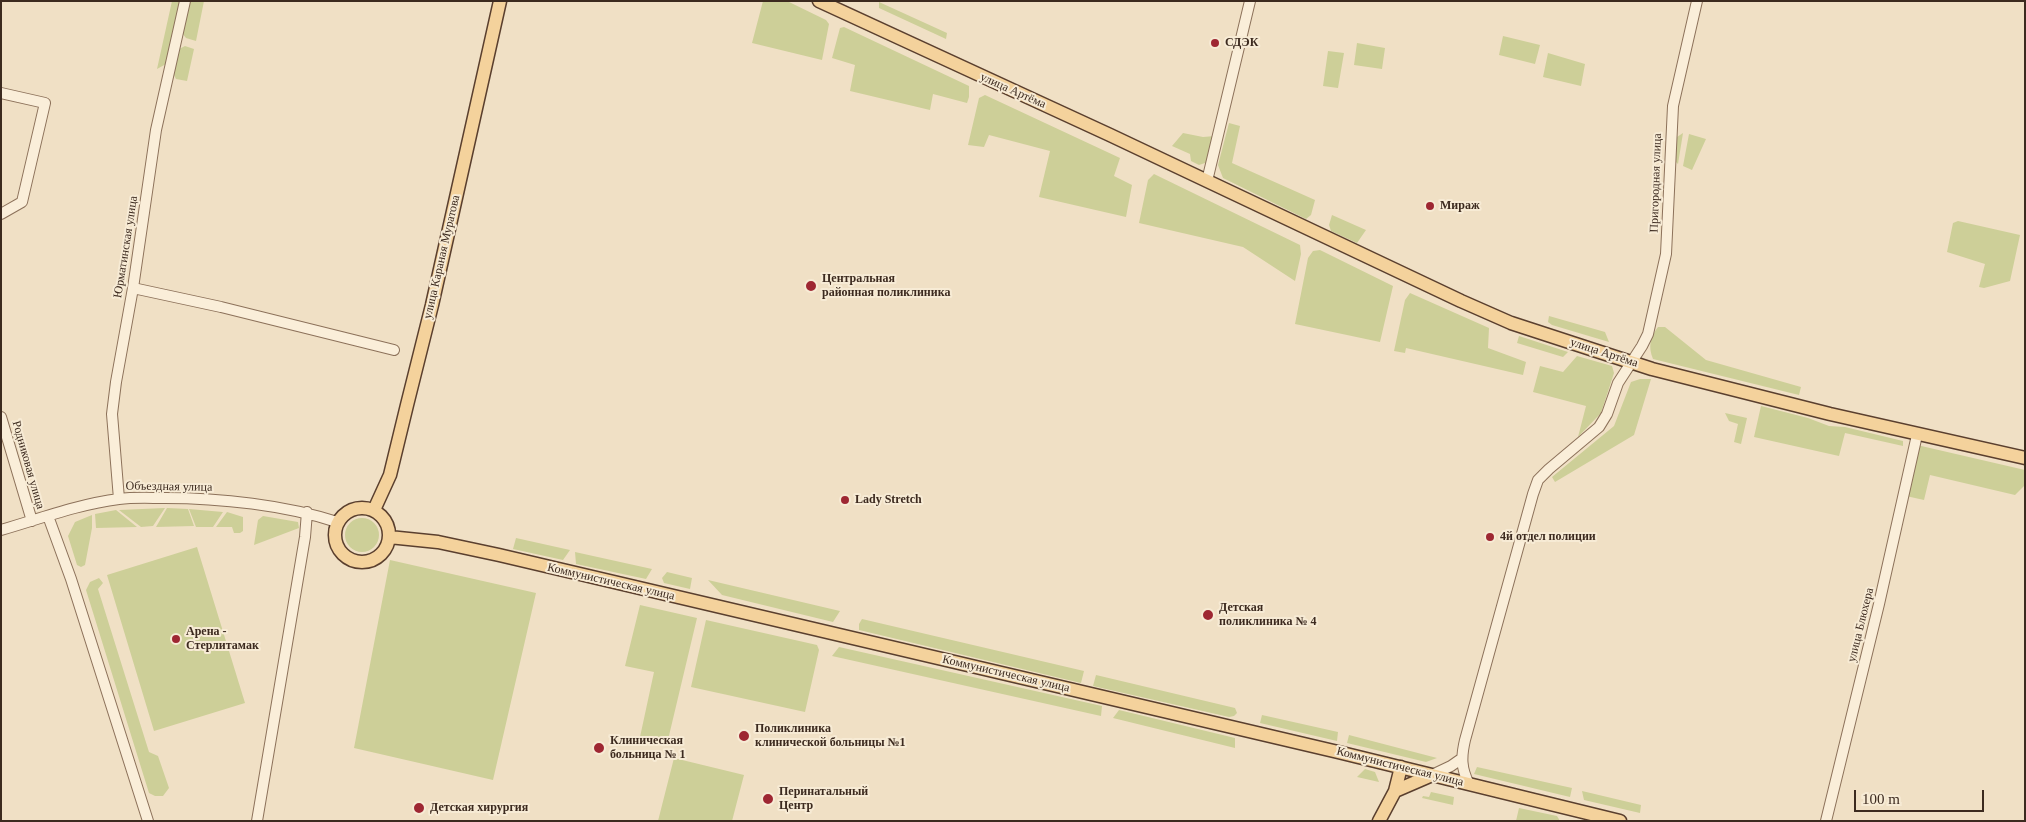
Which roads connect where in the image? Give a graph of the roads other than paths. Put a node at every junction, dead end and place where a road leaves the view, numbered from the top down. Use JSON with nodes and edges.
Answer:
{"nodes":[{"id":1,"x":186,"y":1,"type":"edge"},
{"id":2,"x":500,"y":1,"type":"edge"},
{"id":3,"x":819,"y":1,"type":"edge"},
{"id":4,"x":1250,"y":1,"type":"edge"},
{"id":5,"x":1697,"y":1,"type":"edge"},
{"id":6,"x":1,"y":92,"type":"edge"},
{"id":7,"x":1208,"y":181,"type":"junction"},
{"id":8,"x":1,"y":214,"type":"edge"},
{"id":9,"x":133,"y":288,"type":"junction"},
{"id":10,"x":394,"y":350,"type":"dead end"},
{"id":11,"x":1631,"y":362,"type":"junction"},
{"id":12,"x":1,"y":417,"type":"edge"},
{"id":13,"x":1917,"y":435,"type":"junction"},
{"id":14,"x":2025,"y":458,"type":"edge"},
{"id":15,"x":119,"y":499,"type":"junction"},
{"id":16,"x":374,"y":510,"type":"junction"},
{"id":17,"x":307,"y":512,"type":"junction"},
{"id":18,"x":48,"y":516,"type":"junction"},
{"id":19,"x":32,"y":521,"type":"junction"},
{"id":20,"x":337,"y":522,"type":"junction"},
{"id":21,"x":1,"y":530,"type":"edge"},
{"id":22,"x":389,"y":537,"type":"junction"},
{"id":23,"x":1461,"y":759,"type":"junction"},
{"id":24,"x":1401,"y":767,"type":"junction"},
{"id":25,"x":1432,"y":775,"type":"junction"},
{"id":26,"x":1469,"y":784,"type":"junction"},
{"id":27,"x":1395,"y":791,"type":"junction"},
{"id":28,"x":148,"y":821,"type":"edge"},
{"id":29,"x":257,"y":821,"type":"edge"},
{"id":30,"x":1379,"y":821,"type":"edge"},
{"id":31,"x":1620,"y":821,"type":"edge"},
{"id":32,"x":1826,"y":821,"type":"edge"}],
"edges":[{"from":1,"to":9,"type":"street","name":"Юрматинская улица"},
{"from":2,"to":16,"type":"main road","name":"улица Караная Муратова"},
{"from":3,"to":7,"type":"main road","name":"улица Артёма"},
{"from":4,"to":7,"type":"street"},
{"from":5,"to":11,"type":"street","name":"Пригородная улица"},
{"from":6,"to":8,"type":"street"},
{"from":7,"to":11,"type":"main road","name":"улица Артёма"},
{"from":9,"to":10,"type":"street"},
{"from":9,"to":15,"type":"street","name":"Юрматинская улица"},
{"from":11,"to":13,"type":"main road","name":"улица Артёма"},
{"from":11,"to":23,"type":"street","name":"Пригородная улица"},
{"from":12,"to":19,"type":"street","name":"Родниковая улица"},
{"from":13,"to":14,"type":"main road","name":"улица Артёма"},
{"from":13,"to":32,"type":"street","name":"улица Блюхера"},
{"from":15,"to":17,"type":"street","name":"Объездная улица"},
{"from":15,"to":18,"type":"street","name":"Объездная улица"},
{"from":16,"to":20,"type":"main road"},
{"from":16,"to":22,"type":"main road"},
{"from":17,"to":20,"type":"street","name":"Объездная улица"},
{"from":17,"to":29,"type":"street"},
{"from":18,"to":19,"type":"street","name":"Объездная улица"},
{"from":18,"to":28,"type":"street"},
{"from":19,"to":21,"type":"street","name":"Объездная улица"},
{"from":20,"to":22,"type":"main road"},
{"from":22,"to":24,"type":"main road","name":"Коммунистическая улица"},
{"from":23,"to":25,"type":"street"},
{"from":23,"to":26,"type":"street"},
{"from":24,"to":25,"type":"main road","name":"Коммунистическая улица"},
{"from":24,"to":27,"type":"main road"},
{"from":25,"to":26,"type":"main road","name":"Коммунистическая улица"},
{"from":25,"to":27,"type":"main road"},
{"from":26,"to":31,"type":"main road","name":"Коммунистическая улица"},
{"from":27,"to":30,"type":"main road"}]}
